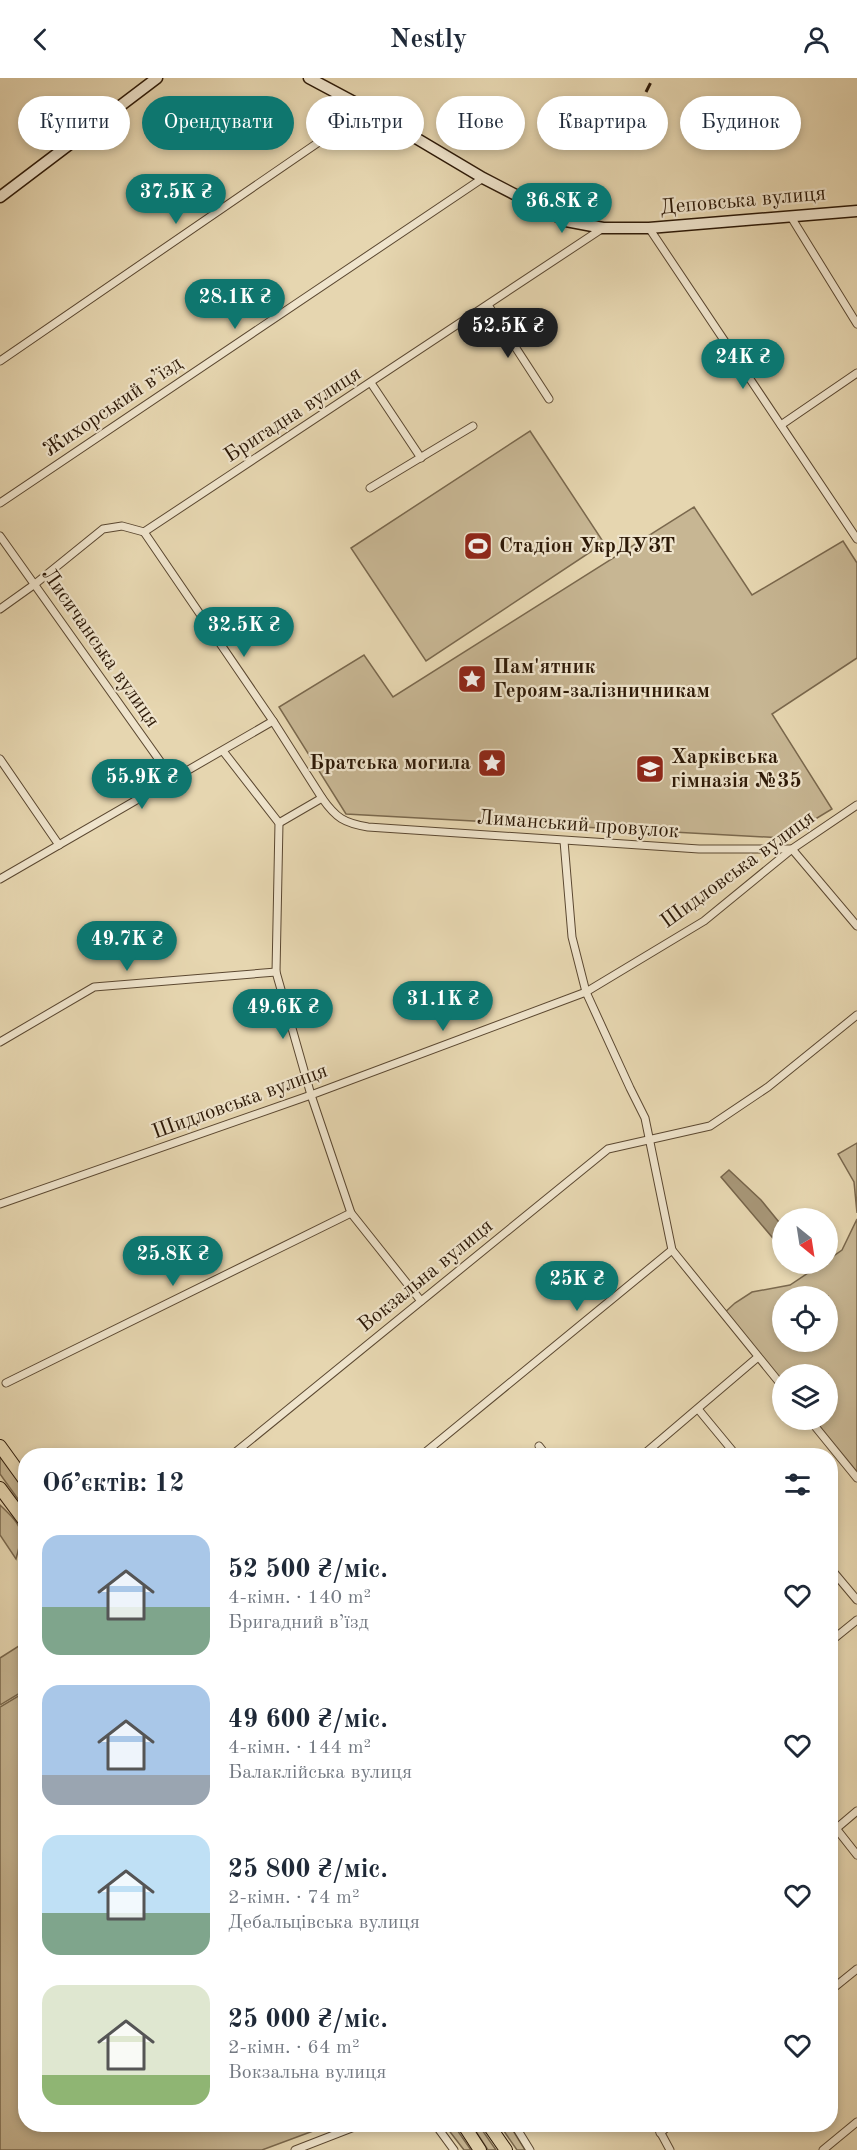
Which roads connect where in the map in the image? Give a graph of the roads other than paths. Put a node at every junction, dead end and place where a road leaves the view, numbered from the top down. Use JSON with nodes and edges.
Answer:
{"nodes":[{"id":1,"x":157,"y":78,"type":"edge"},
{"id":2,"x":309,"y":78,"type":"edge"},
{"id":3,"x":343,"y":96,"type":"edge"},
{"id":4,"x":424,"y":142,"type":"edge"},
{"id":5,"x":307,"y":150,"type":"edge"},
{"id":6,"x":483,"y":177,"type":"junction"},
{"id":7,"x":0,"y":197,"type":"edge"},
{"id":8,"x":857,"y":211,"type":"edge"},
{"id":9,"x":791,"y":217,"type":"junction"},
{"id":10,"x":603,"y":228,"type":"junction"},
{"id":11,"x":649,"y":228,"type":"junction"},
{"id":12,"x":488,"y":305,"type":"junction"},
{"id":13,"x":857,"y":324,"type":"edge"},
{"id":14,"x":0,"y":361,"type":"edge"},
{"id":15,"x":857,"y":372,"type":"edge"},
{"id":16,"x":371,"y":383,"type":"junction"},
{"id":17,"x":549,"y":399,"type":"dead end"},
{"id":18,"x":781,"y":425,"type":"junction"},
{"id":19,"x":473,"y":426,"type":"dead end"},
{"id":20,"x":421,"y":458,"type":"junction"},
{"id":21,"x":370,"y":488,"type":"dead end"},
{"id":22,"x":0,"y":503,"type":"edge"},
{"id":23,"x":144,"y":532,"type":"junction"},
{"id":24,"x":855,"y":534,"type":"edge"},
{"id":25,"x":0,"y":536,"type":"edge"},
{"id":26,"x":35,"y":584,"type":"junction"},
{"id":27,"x":0,"y":609,"type":"edge"},
{"id":28,"x":273,"y":722,"type":"junction"},
{"id":29,"x":223,"y":751,"type":"junction"},
{"id":30,"x":0,"y":759,"type":"edge"},
{"id":31,"x":172,"y":778,"type":"junction"},
{"id":32,"x":322,"y":798,"type":"junction"},
{"id":33,"x":857,"y":805,"type":"edge"},
{"id":34,"x":279,"y":823,"type":"junction"},
{"id":35,"x":564,"y":841,"type":"junction"},
{"id":36,"x":59,"y":845,"type":"junction"},
{"id":37,"x":792,"y":849,"type":"junction"},
{"id":38,"x":0,"y":879,"type":"edge"},
{"id":39,"x":857,"y":926,"type":"edge"},
{"id":40,"x":276,"y":972,"type":"junction"},
{"id":41,"x":586,"y":992,"type":"junction"},
{"id":42,"x":857,"y":1015,"type":"edge"},
{"id":43,"x":0,"y":1042,"type":"edge"},
{"id":44,"x":311,"y":1095,"type":"junction"},
{"id":45,"x":649,"y":1141,"type":"junction"},
{"id":46,"x":0,"y":1204,"type":"edge"},
{"id":47,"x":351,"y":1213,"type":"junction"},
{"id":48,"x":672,"y":1250,"type":"junction"},
{"id":49,"x":421,"y":1301,"type":"junction"},
{"id":50,"x":758,"y":1357,"type":"junction"},
{"id":51,"x":772,"y":1374,"type":"edge"},
{"id":52,"x":6,"y":1383,"type":"dead end"},
{"id":53,"x":698,"y":1409,"type":"junction"},
{"id":54,"x":818,"y":1430,"type":"edge"},
{"id":55,"x":0,"y":1446,"type":"edge"},
{"id":56,"x":241,"y":1448,"type":"edge"},
{"id":57,"x":431,"y":1448,"type":"edge"},
{"id":58,"x":651,"y":1448,"type":"edge"},
{"id":59,"x":730,"y":1448,"type":"edge"},
{"id":60,"x":833,"y":1448,"type":"edge"},
{"id":61,"x":838,"y":1455,"type":"edge"},
{"id":62,"x":18,"y":1471,"type":"edge"},
{"id":63,"x":857,"y":1478,"type":"edge"},
{"id":64,"x":0,"y":1488,"type":"edge"},
{"id":65,"x":18,"y":1512,"type":"edge"},
{"id":66,"x":838,"y":1577,"type":"edge"},
{"id":67,"x":857,"y":1600,"type":"edge"},
{"id":68,"x":857,"y":1620,"type":"edge"},
{"id":69,"x":838,"y":1635,"type":"edge"},
{"id":70,"x":857,"y":1811,"type":"edge"},
{"id":71,"x":838,"y":1824,"type":"edge"},
{"id":72,"x":838,"y":1834,"type":"edge"},
{"id":73,"x":857,"y":1855,"type":"edge"},
{"id":74,"x":857,"y":1969,"type":"edge"},
{"id":75,"x":838,"y":1984,"type":"edge"},
{"id":76,"x":857,"y":2122,"type":"edge"},
{"id":77,"x":341,"y":2132,"type":"edge"},
{"id":78,"x":441,"y":2132,"type":"edge"},
{"id":79,"x":468,"y":2132,"type":"edge"},
{"id":80,"x":494,"y":2132,"type":"edge"},
{"id":81,"x":519,"y":2132,"type":"edge"},
{"id":82,"x":660,"y":2133,"type":"edge"},
{"id":83,"x":295,"y":2150,"type":"edge"},
{"id":84,"x":454,"y":2150,"type":"edge"},
{"id":85,"x":480,"y":2150,"type":"edge"},
{"id":86,"x":506,"y":2150,"type":"edge"},
{"id":87,"x":530,"y":2150,"type":"edge"},
{"id":88,"x":670,"y":2150,"type":"edge"},
{"id":89,"x":823,"y":2150,"type":"edge"}],
"edges":[{"from":1,"to":7,"type":"main road"},
{"from":2,"to":3,"type":"main road","name":"Деповська вулиця"},
{"from":4,"to":6,"type":"main road","name":"Деповська вулиця"},
{"from":5,"to":14,"type":"street"},
{"from":6,"to":10,"type":"main road","name":"Деповська вулиця"},
{"from":6,"to":22,"type":"street","name":"Жихорський в’їзд"},
{"from":8,"to":9,"type":"main road","name":"Деповська вулиця"},
{"from":9,"to":11,"type":"main road","name":"Деповська вулиця"},
{"from":9,"to":13,"type":"street"},
{"from":10,"to":11,"type":"main road","name":"Деповська вулиця"},
{"from":10,"to":12,"type":"street","name":"Бригадна вулиця"},
{"from":11,"to":18,"type":"street"},
{"from":12,"to":16,"type":"street","name":"Бригадна вулиця"},
{"from":12,"to":17,"type":"street"},
{"from":15,"to":18,"type":"street"},
{"from":16,"to":20,"type":"street"},
{"from":16,"to":23,"type":"street","name":"Бригадна вулиця"},
{"from":18,"to":24,"type":"street"},
{"from":19,"to":20,"type":"street"},
{"from":20,"to":21,"type":"street"},
{"from":23,"to":26,"type":"street"},
{"from":23,"to":28,"type":"street","name":"Лиманський провулок"},
{"from":25,"to":26,"type":"street","name":"Лисичанська вулиця"},
{"from":26,"to":27,"type":"street"},
{"from":26,"to":31,"type":"street","name":"Лисичанська вулиця"},
{"from":28,"to":29,"type":"street"},
{"from":28,"to":32,"type":"street","name":"Лиманський провулок"},
{"from":29,"to":31,"type":"street"},
{"from":29,"to":34,"type":"street"},
{"from":30,"to":36,"type":"street"},
{"from":31,"to":36,"type":"street"},
{"from":32,"to":34,"type":"street"},
{"from":32,"to":35,"type":"street","name":"Лиманський провулок"},
{"from":33,"to":37,"type":"street","name":"Шидловська вулиця"},
{"from":34,"to":40,"type":"street"},
{"from":35,"to":37,"type":"street","name":"Лиманський провулок"},
{"from":35,"to":41,"type":"street"},
{"from":36,"to":38,"type":"street"},
{"from":37,"to":39,"type":"street"},
{"from":37,"to":41,"type":"street","name":"Шидловська вулиця"},
{"from":40,"to":43,"type":"street"},
{"from":40,"to":44,"type":"street"},
{"from":41,"to":44,"type":"street","name":"Шидловська вулиця"},
{"from":41,"to":45,"type":"street"},
{"from":42,"to":45,"type":"street","name":"Вокзальна вулиця"},
{"from":44,"to":46,"type":"street","name":"Шидловська вулиця"},
{"from":44,"to":47,"type":"street"},
{"from":45,"to":48,"type":"street"},
{"from":45,"to":49,"type":"street","name":"Вокзальна вулиця"},
{"from":47,"to":49,"type":"street"},
{"from":47,"to":52,"type":"street"},
{"from":48,"to":50,"type":"street"},
{"from":48,"to":57,"type":"street"},
{"from":49,"to":56,"type":"street","name":"Вокзальна вулиця"},
{"from":50,"to":51,"type":"street"},
{"from":50,"to":53,"type":"street"},
{"from":53,"to":58,"type":"street"},
{"from":53,"to":59,"type":"street"},
{"from":54,"to":60,"type":"street"},
{"from":55,"to":62,"type":"main road"},
{"from":61,"to":63,"type":"street"},
{"from":64,"to":65,"type":"main road"},
{"from":66,"to":67,"type":"street"},
{"from":68,"to":69,"type":"street"},
{"from":70,"to":71,"type":"street"},
{"from":72,"to":73,"type":"street"},
{"from":74,"to":75,"type":"street"},
{"from":76,"to":89,"type":"street"},
{"from":77,"to":83,"type":"street"},
{"from":78,"to":84,"type":"street"},
{"from":79,"to":85,"type":"main road"},
{"from":80,"to":86,"type":"main road"},
{"from":81,"to":87,"type":"street"},
{"from":82,"to":88,"type":"street"}]}
